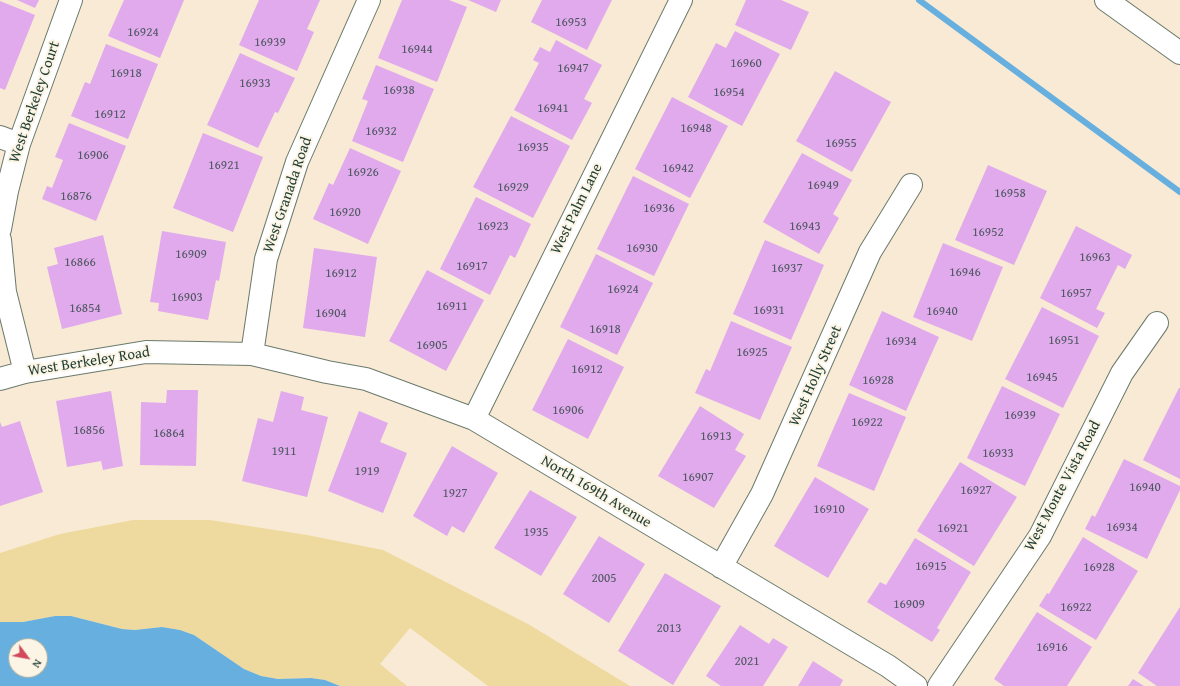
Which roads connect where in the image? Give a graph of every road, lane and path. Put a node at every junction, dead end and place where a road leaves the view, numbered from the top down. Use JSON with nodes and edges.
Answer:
{"nodes":[{"id":1,"x":71,"y":0,"type":"edge"},
{"id":2,"x":369,"y":0,"type":"edge"},
{"id":3,"x":681,"y":0,"type":"edge"},
{"id":4,"x":1106,"y":0,"type":"edge"},
{"id":5,"x":1180,"y":53,"type":"edge"},
{"id":6,"x":10,"y":141,"type":"edge"},
{"id":7,"x":911,"y":185,"type":"dead end"},
{"id":8,"x":0,"y":229,"type":"edge"},
{"id":9,"x":0,"y":240,"type":"edge"},
{"id":10,"x":1157,"y":323,"type":"dead end"},
{"id":11,"x":252,"y":354,"type":"junction"},
{"id":12,"x":25,"y":372,"type":"junction"},
{"id":13,"x":0,"y":378,"type":"edge"},
{"id":14,"x":474,"y":419,"type":"junction"},
{"id":15,"x":721,"y":567,"type":"junction"},
{"id":16,"x":916,"y":686,"type":"edge"},
{"id":17,"x":939,"y":686,"type":"edge"}],
"edges":[{"from":1,"to":6,"type":"main road","name":"West Berkeley Court"},
{"from":2,"to":11,"type":"main road","name":"West Granada Road"},
{"from":3,"to":14,"type":"main road","name":"West Palm Lane"},
{"from":4,"to":5,"type":"main road"},
{"from":6,"to":8,"type":"main road","name":"West Berkeley Court"},
{"from":7,"to":15,"type":"main road","name":"West Holly Street"},
{"from":9,"to":12,"type":"main road"},
{"from":10,"to":17,"type":"main road","name":"West Monte Vista Road"},
{"from":11,"to":12,"type":"main road","name":"West Berkeley Road"},
{"from":11,"to":14,"type":"main road","name":"North 169th Avenue"},
{"from":12,"to":13,"type":"main road","name":"West Berkeley Road"},
{"from":14,"to":15,"type":"main road","name":"North 169th Avenue"},
{"from":15,"to":16,"type":"main road","name":"North 169th Avenue"}]}
